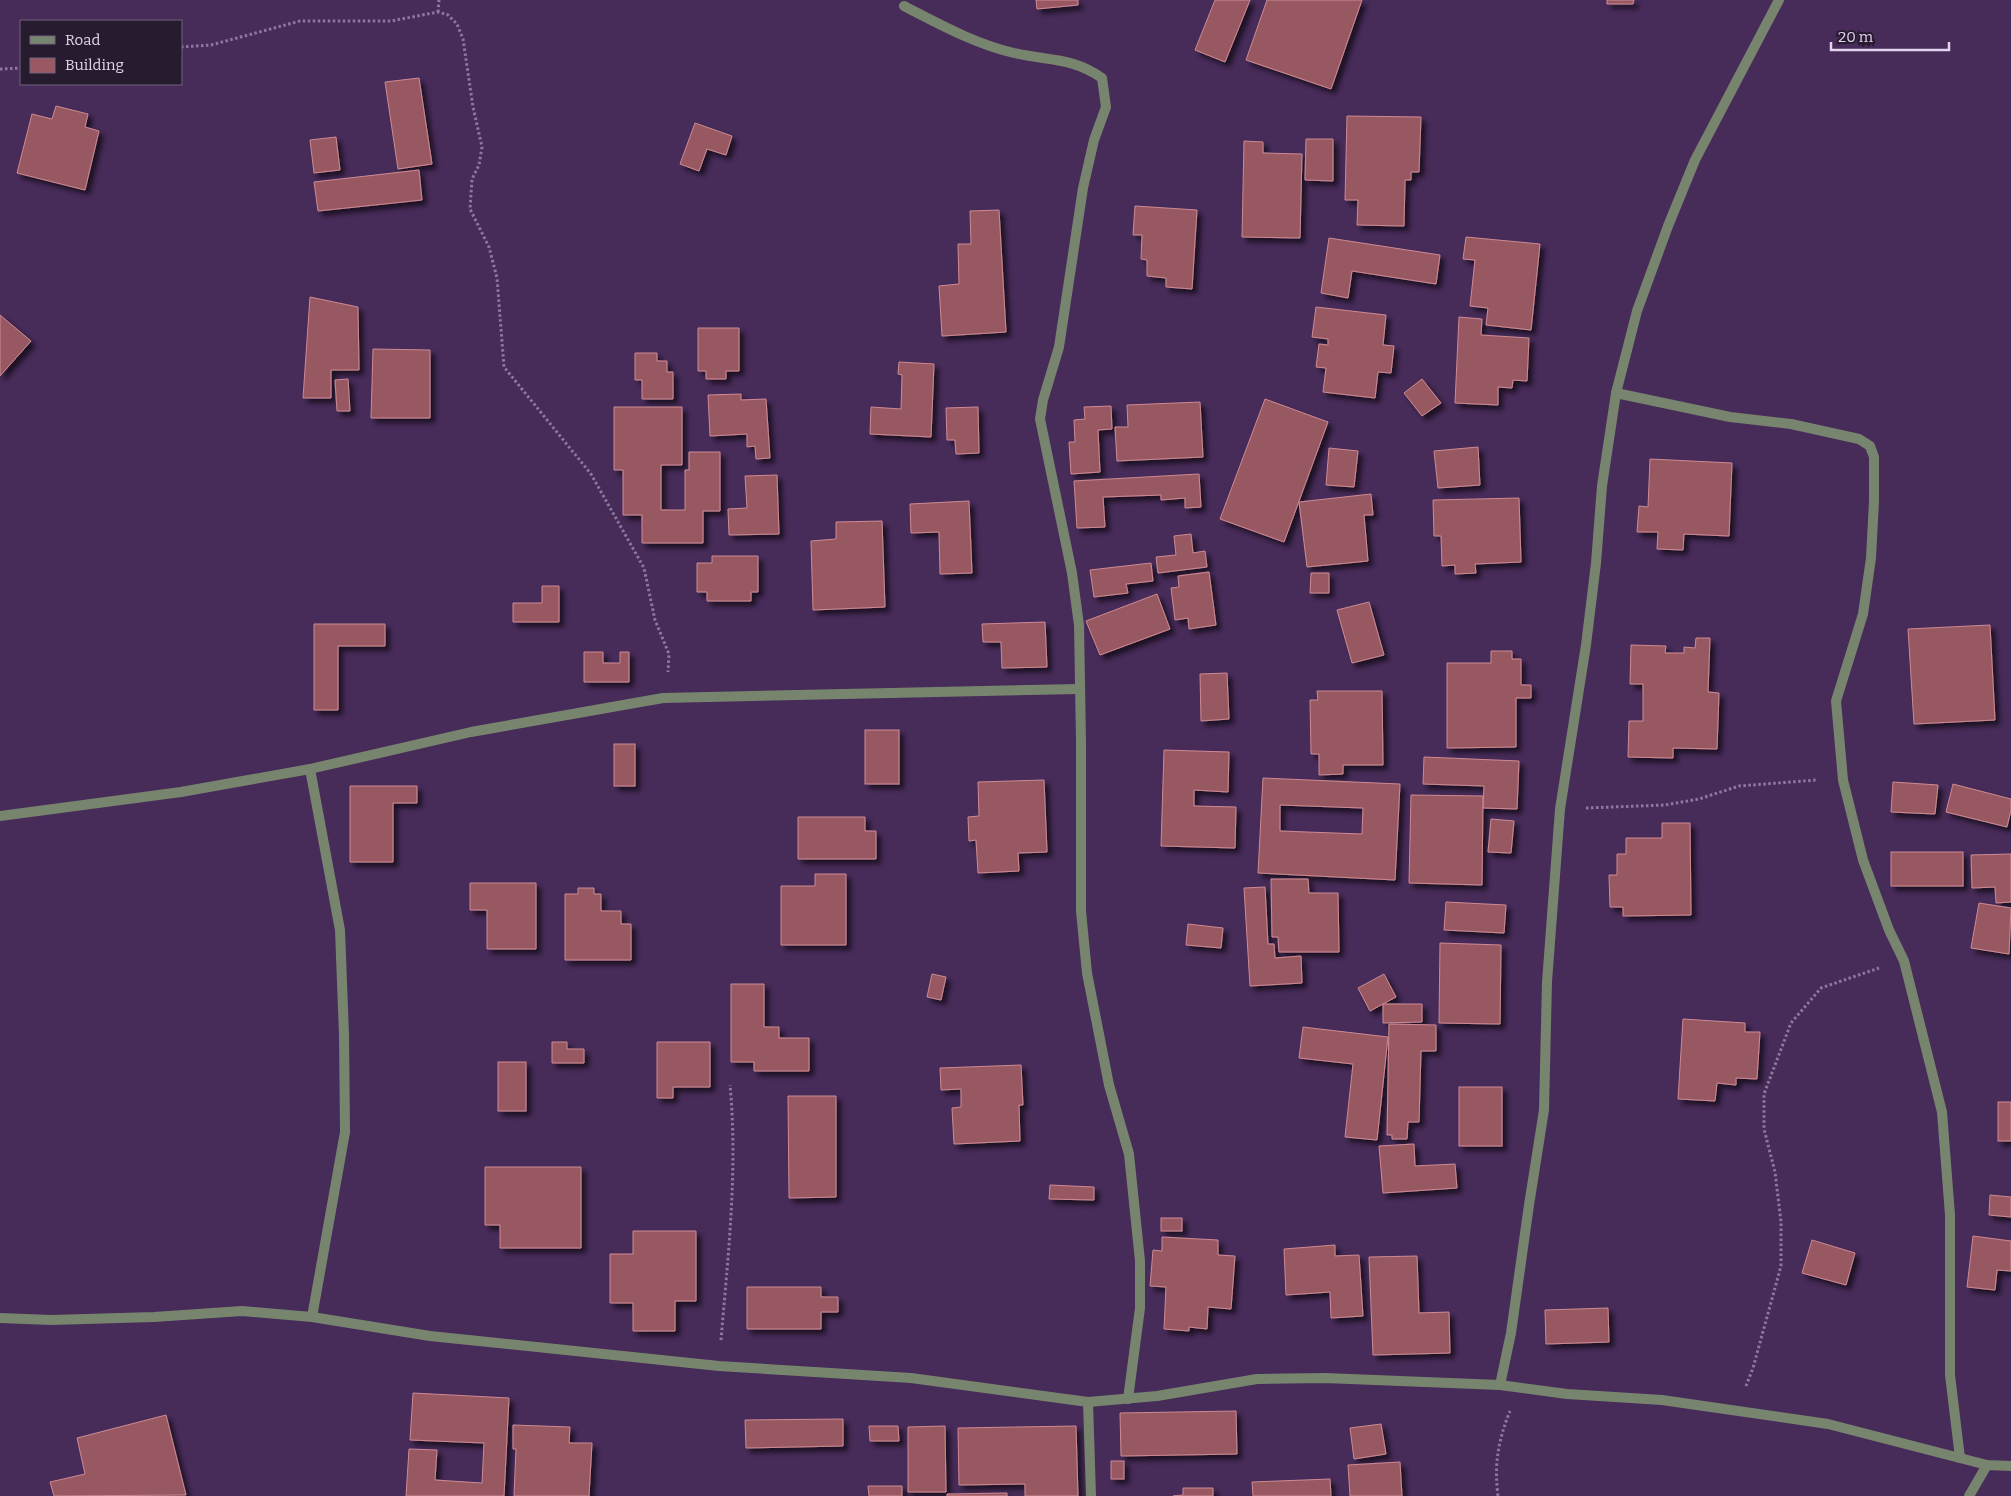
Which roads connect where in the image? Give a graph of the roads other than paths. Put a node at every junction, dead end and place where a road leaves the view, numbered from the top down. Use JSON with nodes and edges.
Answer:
{"nodes":[{"id":1,"x":1779,"y":0,"type":"edge"},
{"id":2,"x":904,"y":6,"type":"dead end"},
{"id":3,"x":1616,"y":393,"type":"junction"},
{"id":4,"x":1079,"y":689,"type":"junction"},
{"id":5,"x":310,"y":769,"type":"junction"},
{"id":6,"x":0,"y":816,"type":"edge"},
{"id":7,"x":312,"y":1317,"type":"junction"},
{"id":8,"x":0,"y":1318,"type":"edge"},
{"id":9,"x":1500,"y":1385,"type":"junction"},
{"id":10,"x":1128,"y":1399,"type":"junction"},
{"id":11,"x":1088,"y":1402,"type":"junction"},
{"id":12,"x":1960,"y":1458,"type":"junction"},
{"id":13,"x":1987,"y":1465,"type":"junction"},
{"id":14,"x":2011,"y":1466,"type":"edge"},
{"id":15,"x":1090,"y":1496,"type":"edge"},
{"id":16,"x":1969,"y":1496,"type":"edge"}],
"edges":[{"from":1,"to":3,"type":"street"},
{"from":2,"to":4,"type":"street"},
{"from":3,"to":9,"type":"street"},
{"from":3,"to":12,"type":"street"},
{"from":4,"to":5,"type":"street"},
{"from":4,"to":10,"type":"street"},
{"from":5,"to":6,"type":"street"},
{"from":5,"to":7,"type":"street"},
{"from":7,"to":8,"type":"street"},
{"from":7,"to":11,"type":"street"},
{"from":9,"to":10,"type":"street"},
{"from":9,"to":12,"type":"street"},
{"from":10,"to":11,"type":"street"},
{"from":11,"to":15,"type":"street"},
{"from":12,"to":13,"type":"street"},
{"from":13,"to":14,"type":"street"},
{"from":13,"to":16,"type":"street"}]}
